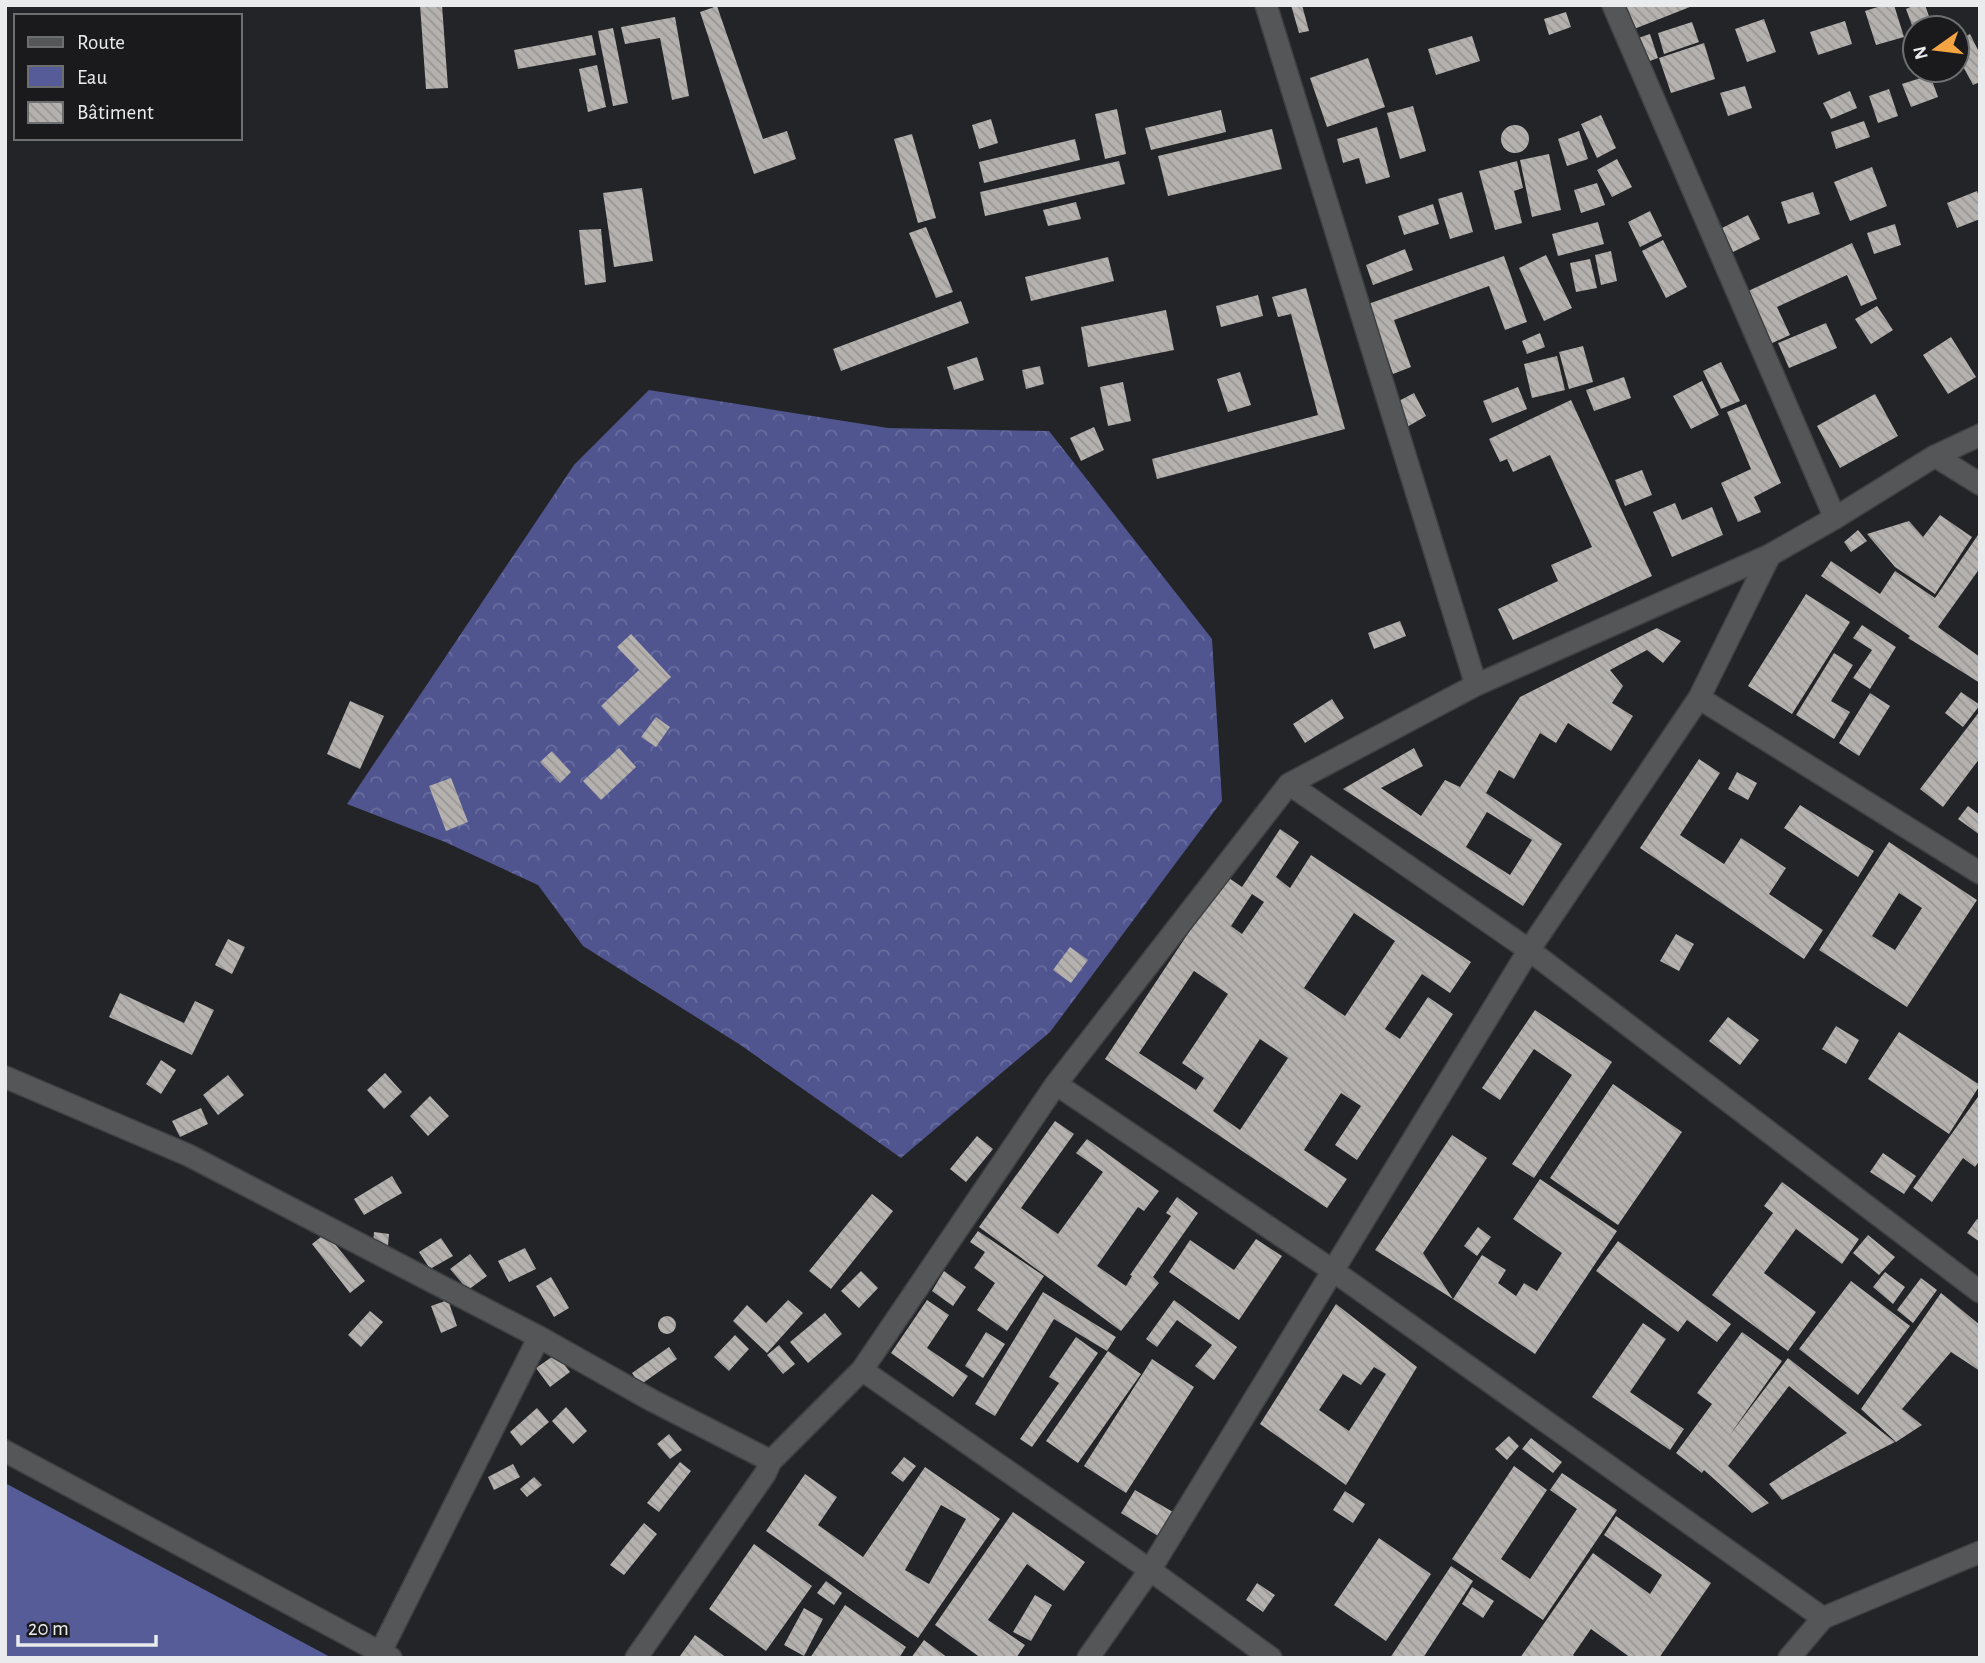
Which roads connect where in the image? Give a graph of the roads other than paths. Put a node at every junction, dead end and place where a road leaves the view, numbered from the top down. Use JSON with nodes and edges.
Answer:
{"nodes":[{"id":1,"x":1266,"y":5,"type":"edge"},
{"id":2,"x":1613,"y":5,"type":"edge"},
{"id":3,"x":1980,"y":435,"type":"edge"},
{"id":4,"x":1935,"y":456,"type":"junction"},
{"id":5,"x":1980,"y":484,"type":"edge"},
{"id":6,"x":1835,"y":517,"type":"junction"},
{"id":7,"x":1770,"y":555,"type":"junction"},
{"id":8,"x":1476,"y":685,"type":"junction"},
{"id":9,"x":1699,"y":698,"type":"junction"},
{"id":10,"x":1289,"y":784,"type":"junction"},
{"id":11,"x":1980,"y":873,"type":"edge"},
{"id":12,"x":1529,"y":950,"type":"junction"},
{"id":13,"x":5,"y":1077,"type":"edge"},
{"id":14,"x":1056,"y":1084,"type":"junction"},
{"id":15,"x":1332,"y":1270,"type":"junction"},
{"id":16,"x":1980,"y":1292,"type":"edge"},
{"id":17,"x":539,"y":1337,"type":"junction"},
{"id":18,"x":862,"y":1370,"type":"junction"},
{"id":19,"x":5,"y":1451,"type":"edge"},
{"id":20,"x":771,"y":1461,"type":"junction"},
{"id":21,"x":1980,"y":1552,"type":"edge"},
{"id":22,"x":1150,"y":1570,"type":"junction"},
{"id":23,"x":1823,"y":1618,"type":"junction"},
{"id":24,"x":386,"y":1654,"type":"edge"},
{"id":25,"x":636,"y":1658,"type":"edge"},
{"id":26,"x":1088,"y":1658,"type":"edge"},
{"id":27,"x":1271,"y":1658,"type":"edge"},
{"id":28,"x":1789,"y":1658,"type":"edge"}],
"edges":[{"from":1,"to":8,"type":"street"},
{"from":2,"to":6,"type":"street"},
{"from":3,"to":4,"type":"street"},
{"from":4,"to":5,"type":"street"},
{"from":4,"to":6,"type":"street"},
{"from":6,"to":7,"type":"street"},
{"from":7,"to":8,"type":"street"},
{"from":7,"to":9,"type":"street"},
{"from":8,"to":10,"type":"street"},
{"from":9,"to":11,"type":"street"},
{"from":9,"to":12,"type":"street"},
{"from":10,"to":12,"type":"street"},
{"from":10,"to":14,"type":"street"},
{"from":12,"to":15,"type":"street"},
{"from":12,"to":16,"type":"street"},
{"from":13,"to":17,"type":"street"},
{"from":14,"to":15,"type":"street"},
{"from":14,"to":18,"type":"street"},
{"from":15,"to":22,"type":"street"},
{"from":15,"to":23,"type":"street"},
{"from":17,"to":20,"type":"street"},
{"from":17,"to":24,"type":"street"},
{"from":18,"to":20,"type":"street"},
{"from":18,"to":22,"type":"street"},
{"from":19,"to":24,"type":"street"},
{"from":20,"to":25,"type":"street"},
{"from":21,"to":23,"type":"street"},
{"from":22,"to":26,"type":"street"},
{"from":22,"to":27,"type":"street"},
{"from":23,"to":28,"type":"street"}]}
